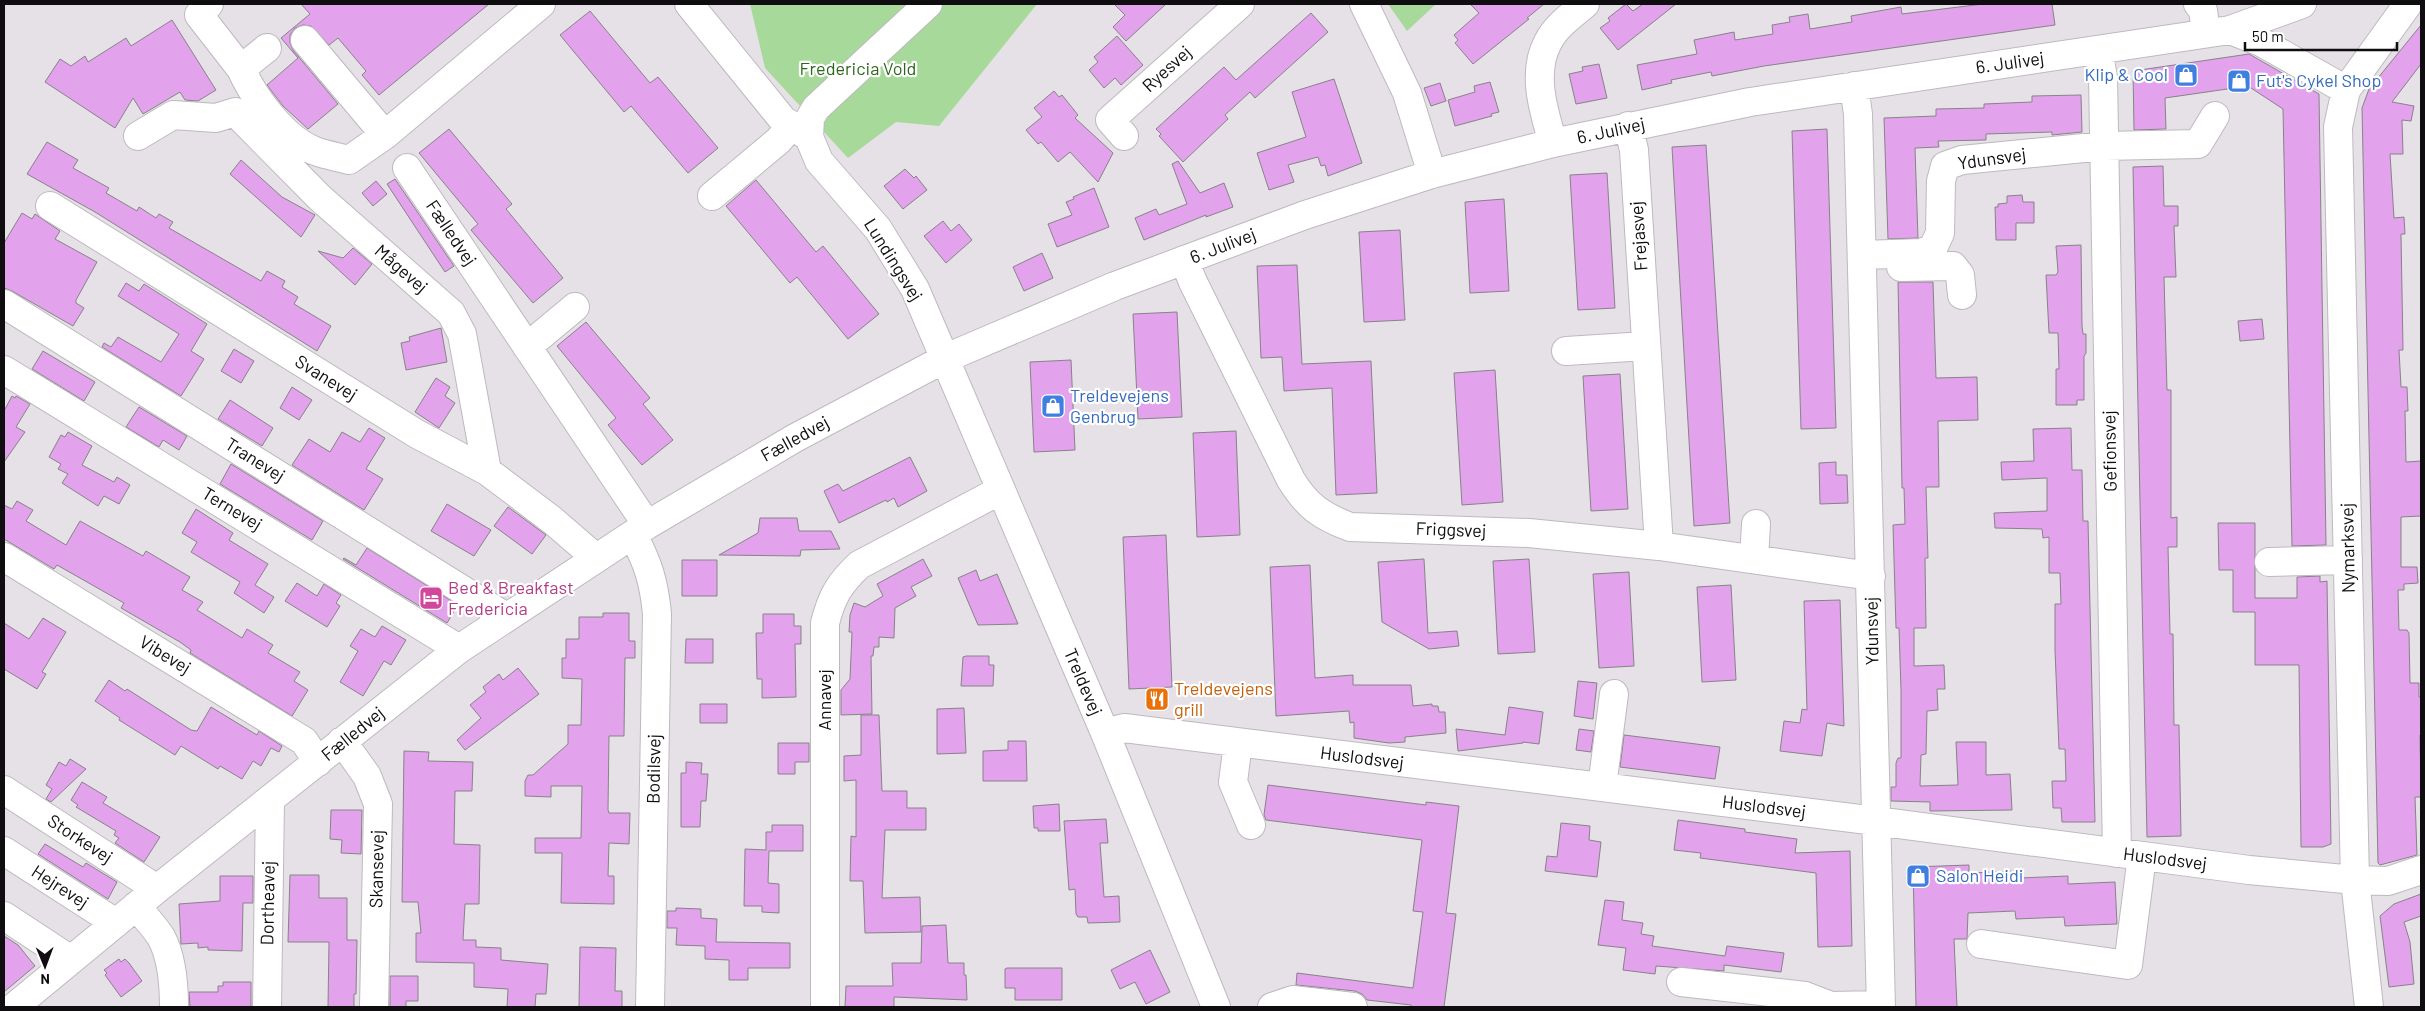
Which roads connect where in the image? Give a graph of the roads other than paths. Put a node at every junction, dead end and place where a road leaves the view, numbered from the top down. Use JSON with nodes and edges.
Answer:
{"nodes":[{"id":1,"x":209,"y":4,"type":"edge"},
{"id":2,"x":541,"y":4,"type":"edge"},
{"id":3,"x":689,"y":4,"type":"edge"},
{"id":4,"x":928,"y":4,"type":"edge"},
{"id":5,"x":1240,"y":4,"type":"edge"},
{"id":6,"x":1364,"y":4,"type":"edge"},
{"id":7,"x":1585,"y":4,"type":"edge"},
{"id":8,"x":2198,"y":4,"type":"edge"},
{"id":9,"x":2302,"y":4,"type":"edge"},
{"id":10,"x":2408,"y":4,"type":"edge"},
{"id":11,"x":2218,"y":32,"type":"junction"},
{"id":12,"x":305,"y":40,"type":"dead end"},
{"id":13,"x":267,"y":48,"type":"dead end"},
{"id":14,"x":2098,"y":50,"type":"junction"},
{"id":15,"x":241,"y":69,"type":"junction"},
{"id":16,"x":1854,"y":86,"type":"junction"},
{"id":17,"x":2346,"y":90,"type":"junction"},
{"id":18,"x":2215,"y":116,"type":"dead end"},
{"id":19,"x":1628,"y":126,"type":"junction"},
{"id":20,"x":800,"y":131,"type":"junction"},
{"id":21,"x":385,"y":134,"type":"junction"},
{"id":22,"x":138,"y":136,"type":"dead end"},
{"id":23,"x":1124,"y":136,"type":"dead end"},
{"id":24,"x":1553,"y":143,"type":"junction"},
{"id":25,"x":2104,"y":146,"type":"junction"},
{"id":26,"x":407,"y":168,"type":"dead end"},
{"id":27,"x":1432,"y":174,"type":"junction"},
{"id":28,"x":712,"y":196,"type":"dead end"},
{"id":29,"x":50,"y":206,"type":"dead end"},
{"id":30,"x":1184,"y":260,"type":"junction"},
{"id":31,"x":1862,"y":262,"type":"junction"},
{"id":32,"x":1962,"y":296,"type":"dead end"},
{"id":33,"x":4,"y":304,"type":"edge"},
{"id":34,"x":575,"y":307,"type":"dead end"},
{"id":35,"x":1646,"y":346,"type":"junction"},
{"id":36,"x":527,"y":347,"type":"junction"},
{"id":37,"x":1566,"y":351,"type":"dead end"},
{"id":38,"x":946,"y":358,"type":"junction"},
{"id":39,"x":4,"y":370,"type":"edge"},
{"id":40,"x":487,"y":471,"type":"junction"},
{"id":41,"x":1002,"y":490,"type":"junction"},
{"id":42,"x":1756,"y":524,"type":"dead end"},
{"id":43,"x":640,"y":530,"type":"junction"},
{"id":44,"x":1659,"y":546,"type":"junction"},
{"id":45,"x":4,"y":557,"type":"edge"},
{"id":46,"x":596,"y":558,"type":"junction"},
{"id":47,"x":1754,"y":559,"type":"junction"},
{"id":48,"x":2348,"y":560,"type":"junction"},
{"id":49,"x":2269,"y":562,"type":"dead end"},
{"id":50,"x":1871,"y":576,"type":"junction"},
{"id":51,"x":506,"y":617,"type":"junction"},
{"id":52,"x":459,"y":649,"type":"junction"},
{"id":53,"x":1614,"y":694,"type":"dead end"},
{"id":54,"x":1105,"y":733,"type":"junction"},
{"id":55,"x":342,"y":741,"type":"junction"},
{"id":56,"x":1238,"y":743,"type":"junction"},
{"id":57,"x":318,"y":762,"type":"junction"},
{"id":58,"x":1602,"y":787,"type":"junction"},
{"id":59,"x":4,"y":790,"type":"edge"},
{"id":60,"x":270,"y":800,"type":"junction"},
{"id":61,"x":1876,"y":821,"type":"junction"},
{"id":62,"x":1252,"y":825,"type":"dead end"},
{"id":63,"x":4,"y":851,"type":"edge"},
{"id":64,"x":2129,"y":854,"type":"junction"},
{"id":65,"x":2421,"y":870,"type":"edge"},
{"id":66,"x":2355,"y":880,"type":"junction"},
{"id":67,"x":147,"y":897,"type":"junction"},
{"id":68,"x":4,"y":916,"type":"edge"},
{"id":69,"x":116,"y":923,"type":"junction"},
{"id":70,"x":1981,"y":944,"type":"dead end"},
{"id":71,"x":71,"y":960,"type":"junction"},
{"id":72,"x":1680,"y":982,"type":"dead end"},
{"id":73,"x":1881,"y":1006,"type":"edge"},
{"id":74,"x":14,"y":1007,"type":"edge"},
{"id":75,"x":174,"y":1007,"type":"edge"},
{"id":76,"x":267,"y":1007,"type":"edge"},
{"id":77,"x":374,"y":1007,"type":"edge"},
{"id":78,"x":650,"y":1007,"type":"edge"},
{"id":79,"x":825,"y":1007,"type":"edge"},
{"id":80,"x":1216,"y":1007,"type":"edge"},
{"id":81,"x":1272,"y":1007,"type":"edge"},
{"id":82,"x":1353,"y":1007,"type":"edge"},
{"id":83,"x":2369,"y":1007,"type":"edge"}],
"edges":[{"from":1,"to":15,"type":"street"},
{"from":2,"to":21,"type":"street"},
{"from":3,"to":20,"type":"street","name":"Lundingsvej"},
{"from":4,"to":20,"type":"street"},
{"from":5,"to":23,"type":"street","name":"Ryesvej"},
{"from":6,"to":27,"type":"street"},
{"from":7,"to":24,"type":"street"},
{"from":8,"to":11,"type":"street"},
{"from":9,"to":11,"type":"street","name":"6. Julivej"},
{"from":10,"to":17,"type":"street"},
{"from":11,"to":14,"type":"street","name":"6. Julivej"},
{"from":11,"to":17,"type":"street"},
{"from":12,"to":21,"type":"street"},
{"from":13,"to":15,"type":"street"},
{"from":14,"to":16,"type":"street","name":"6. Julivej"},
{"from":14,"to":25,"type":"street","name":"Gefionsvej"},
{"from":15,"to":21,"type":"street"},
{"from":16,"to":19,"type":"street","name":"6. Julivej"},
{"from":16,"to":31,"type":"street","name":"Ydunsvej"},
{"from":17,"to":48,"type":"street","name":"Nymarksvej"},
{"from":18,"to":25,"type":"street"},
{"from":19,"to":24,"type":"street","name":"6. Julivej"},
{"from":19,"to":35,"type":"street","name":"Frejasvej"},
{"from":20,"to":28,"type":"street"},
{"from":20,"to":38,"type":"street","name":"Lundingsvej"},
{"from":22,"to":40,"type":"street","name":"Mågevej"},
{"from":24,"to":27,"type":"street","name":"6. Julivej"},
{"from":25,"to":31,"type":"street","name":"Ydunsvej"},
{"from":25,"to":64,"type":"street","name":"Gefionsvej"},
{"from":26,"to":36,"type":"street","name":"Fælledvej"},
{"from":27,"to":30,"type":"street","name":"6. Julivej"},
{"from":29,"to":40,"type":"street","name":"Svanevej"},
{"from":30,"to":38,"type":"street","name":"6. Julivej"},
{"from":30,"to":44,"type":"street","name":"Friggsvej"},
{"from":31,"to":32,"type":"street"},
{"from":31,"to":50,"type":"street","name":"Ydunsvej"},
{"from":33,"to":51,"type":"street","name":"Tranevej"},
{"from":34,"to":36,"type":"street"},
{"from":35,"to":37,"type":"street"},
{"from":35,"to":44,"type":"street","name":"Frejasvej"},
{"from":36,"to":43,"type":"street","name":"Fælledvej"},
{"from":38,"to":41,"type":"street","name":"Treldevej"},
{"from":38,"to":43,"type":"street","name":"Fælledvej"},
{"from":39,"to":52,"type":"street","name":"Ternevej"},
{"from":40,"to":46,"type":"street","name":"Svanevej"},
{"from":41,"to":54,"type":"street","name":"Treldevej"},
{"from":41,"to":79,"type":"street","name":"Annavej"},
{"from":42,"to":47,"type":"street"},
{"from":43,"to":46,"type":"street","name":"Fælledvej"},
{"from":43,"to":78,"type":"street","name":"Bodilsvej"},
{"from":44,"to":47,"type":"street","name":"Friggsvej"},
{"from":45,"to":57,"type":"street","name":"Vibevej"},
{"from":46,"to":51,"type":"street","name":"Fælledvej"},
{"from":47,"to":50,"type":"street","name":"Friggsvej"},
{"from":48,"to":49,"type":"street"},
{"from":48,"to":66,"type":"street","name":"Nymarksvej"},
{"from":50,"to":61,"type":"street","name":"Ydunsvej"},
{"from":51,"to":52,"type":"street","name":"Fælledvej"},
{"from":52,"to":55,"type":"street","name":"Fælledvej"},
{"from":53,"to":58,"type":"street"},
{"from":54,"to":56,"type":"street","name":"Huslodsvej"},
{"from":54,"to":80,"type":"street","name":"Treldevej"},
{"from":55,"to":57,"type":"street","name":"Fælledvej"},
{"from":55,"to":77,"type":"street","name":"Skansevej"},
{"from":56,"to":58,"type":"street","name":"Huslodsvej"},
{"from":56,"to":62,"type":"street"},
{"from":57,"to":60,"type":"street","name":"Fælledvej"},
{"from":58,"to":61,"type":"street","name":"Huslodsvej"},
{"from":59,"to":67,"type":"street","name":"Storkevej"},
{"from":60,"to":67,"type":"street","name":"Fælledvej"},
{"from":60,"to":76,"type":"street","name":"Dortheavej"},
{"from":61,"to":64,"type":"street","name":"Huslodsvej"},
{"from":61,"to":73,"type":"street","name":"Ydunsvej"},
{"from":63,"to":69,"type":"street","name":"Hejrevej"},
{"from":64,"to":66,"type":"street","name":"Huslodsvej"},
{"from":64,"to":70,"type":"street","name":"Gefionsvej"},
{"from":65,"to":66,"type":"street","name":"Huslodsvej"},
{"from":66,"to":83,"type":"street","name":"Nymarksvej"},
{"from":67,"to":69,"type":"street","name":"Fælledvej"},
{"from":67,"to":75,"type":"street","name":"Storkevej"},
{"from":68,"to":71,"type":"street"},
{"from":69,"to":71,"type":"street","name":"Fælledvej"},
{"from":71,"to":74,"type":"street","name":"Fælledvej"},
{"from":72,"to":73,"type":"street"},
{"from":81,"to":82,"type":"street"}]}
